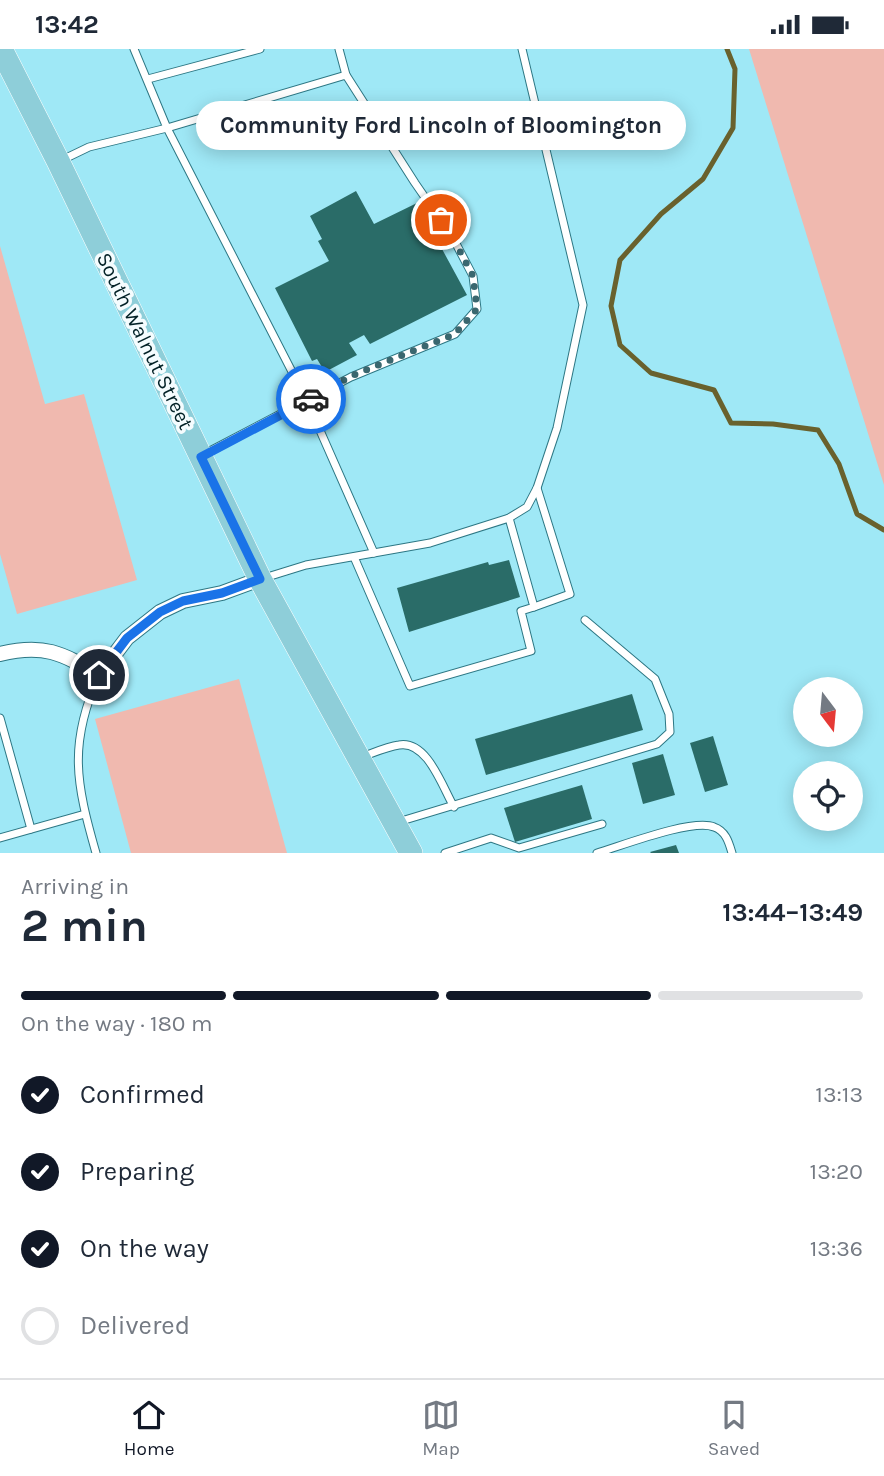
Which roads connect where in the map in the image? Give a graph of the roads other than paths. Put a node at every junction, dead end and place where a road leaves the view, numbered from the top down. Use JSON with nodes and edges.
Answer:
{"nodes":[{"id":1,"x":1,"y":49,"type":"edge"},
{"id":2,"x":134,"y":49,"type":"edge"},
{"id":3,"x":260,"y":49,"type":"edge"},
{"id":4,"x":339,"y":49,"type":"edge"},
{"id":5,"x":522,"y":49,"type":"edge"},
{"id":6,"x":346,"y":75,"type":"junction"},
{"id":7,"x":148,"y":79,"type":"junction"},
{"id":8,"x":167,"y":128,"type":"junction"},
{"id":9,"x":58,"y":161,"type":"junction"},
{"id":10,"x":307,"y":401,"type":"junction"},
{"id":11,"x":201,"y":457,"type":"junction"},
{"id":12,"x":537,"y":488,"type":"junction"},
{"id":13,"x":509,"y":518,"type":"junction"},
{"id":14,"x":374,"y":554,"type":"junction"},
{"id":15,"x":354,"y":557,"type":"junction"},
{"id":16,"x":260,"y":579,"type":"junction"},
{"id":17,"x":534,"y":607,"type":"junction"},
{"id":18,"x":585,"y":620,"type":"dead end"},
{"id":19,"x":0,"y":654,"type":"edge"},
{"id":20,"x":99,"y":675,"type":"junction"},
{"id":21,"x":0,"y":717,"type":"edge"},
{"id":22,"x":359,"y":758,"type":"junction"},
{"id":23,"x":454,"y":807,"type":"junction"},
{"id":24,"x":85,"y":814,"type":"junction"},
{"id":25,"x":394,"y":823,"type":"junction"},
{"id":26,"x":602,"y":824,"type":"dead end"},
{"id":27,"x":31,"y":829,"type":"junction"},
{"id":28,"x":0,"y":838,"type":"edge"},
{"id":29,"x":96,"y":853,"type":"edge"},
{"id":30,"x":411,"y":853,"type":"edge"},
{"id":31,"x":445,"y":853,"type":"edge"},
{"id":32,"x":597,"y":853,"type":"edge"},
{"id":33,"x":732,"y":853,"type":"edge"}],
"edges":[{"from":1,"to":9,"type":"main road","name":"South Walnut Street"},
{"from":2,"to":7,"type":"lane"},
{"from":3,"to":7,"type":"lane"},
{"from":4,"to":6,"type":"lane"},
{"from":5,"to":12,"type":"lane"},
{"from":6,"to":8,"type":"lane"},
{"from":6,"to":10,"type":"lane"},
{"from":7,"to":8,"type":"lane"},
{"from":8,"to":9,"type":"lane"},
{"from":8,"to":10,"type":"lane"},
{"from":9,"to":11,"type":"main road","name":"South Walnut Street"},
{"from":10,"to":11,"type":"lane"},
{"from":10,"to":14,"type":"lane"},
{"from":11,"to":16,"type":"main road","name":"South Walnut Street"},
{"from":12,"to":13,"type":"lane"},
{"from":12,"to":17,"type":"lane"},
{"from":13,"to":14,"type":"lane"},
{"from":13,"to":17,"type":"lane"},
{"from":14,"to":15,"type":"lane"},
{"from":15,"to":16,"type":"lane"},
{"from":15,"to":17,"type":"lane"},
{"from":16,"to":20,"type":"street"},
{"from":16,"to":22,"type":"main road","name":"South Walnut Street"},
{"from":18,"to":23,"type":"lane"},
{"from":19,"to":20,"type":"street"},
{"from":20,"to":24,"type":"lane"},
{"from":21,"to":27,"type":"lane"},
{"from":22,"to":23,"type":"lane"},
{"from":22,"to":25,"type":"main road","name":"South Walnut Street"},
{"from":23,"to":25,"type":"lane"},
{"from":24,"to":27,"type":"lane"},
{"from":24,"to":29,"type":"lane"},
{"from":25,"to":30,"type":"main road","name":"South Walnut Street"},
{"from":26,"to":31,"type":"lane"},
{"from":27,"to":28,"type":"lane"},
{"from":32,"to":33,"type":"lane"}]}
